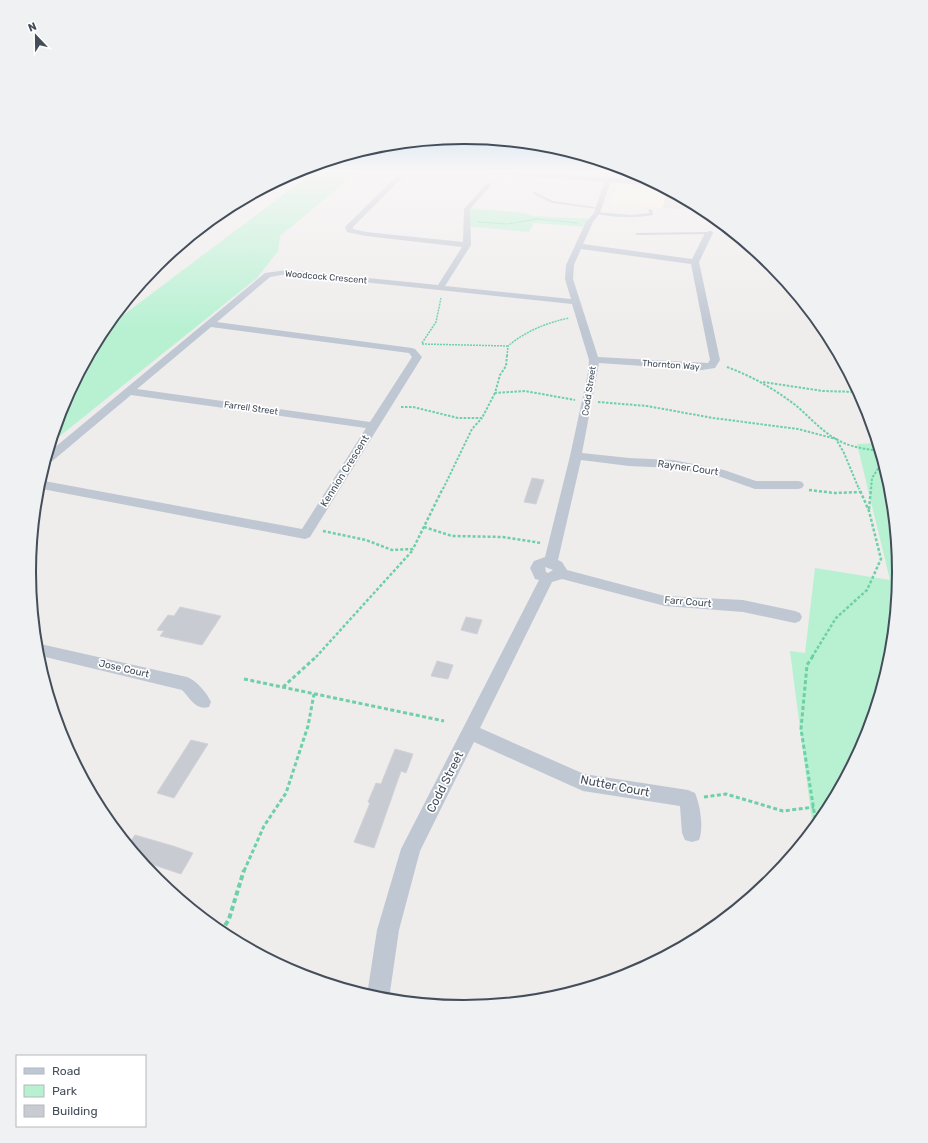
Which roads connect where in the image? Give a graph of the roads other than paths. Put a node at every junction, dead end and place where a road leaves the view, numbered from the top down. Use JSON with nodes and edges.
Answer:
{"nodes":[{"id":1,"x":353,"y":223,"type":"edge"},
{"id":2,"x":467,"y":223,"type":"edge"},
{"id":3,"x":590,"y":223,"type":"edge"},
{"id":4,"x":709,"y":233,"type":"joint"},
{"id":5,"x":637,"y":234,"type":"dead end"},
{"id":6,"x":467,"y":244,"type":"junction"},
{"id":7,"x":579,"y":246,"type":"junction"},
{"id":8,"x":695,"y":262,"type":"junction"},
{"id":9,"x":440,"y":288,"type":"junction"},
{"id":10,"x":575,"y":302,"type":"junction"},
{"id":11,"x":210,"y":324,"type":"junction"},
{"id":12,"x":594,"y":360,"type":"junction"},
{"id":13,"x":128,"y":391,"type":"junction"},
{"id":14,"x":373,"y":426,"type":"junction"},
{"id":15,"x":53,"y":454,"type":"edge"},
{"id":16,"x":576,"y":456,"type":"junction"},
{"id":17,"x":45,"y":485,"type":"edge"},
{"id":18,"x":800,"y":487,"type":"road end"},
{"id":19,"x":552,"y":571,"type":"junction"},
{"id":20,"x":795,"y":617,"type":"dead end"},
{"id":21,"x":43,"y":650,"type":"edge"},
{"id":22,"x":203,"y":702,"type":"dead end"},
{"id":23,"x":470,"y":732,"type":"junction"},
{"id":24,"x":692,"y":832,"type":"dead end"},
{"id":25,"x":379,"y":991,"type":"edge"}],
"edges":[{"from":1,"to":6,"type":"street"},
{"from":2,"to":6,"type":"street"},
{"from":3,"to":7,"type":"street","name":"Codd Street"},
{"from":4,"to":5,"type":"lane"},
{"from":4,"to":8,"type":"street"},
{"from":6,"to":9,"type":"street"},
{"from":7,"to":8,"type":"street"},
{"from":7,"to":10,"type":"street","name":"Codd Street"},
{"from":8,"to":12,"type":"street","name":"Thornton Way"},
{"from":9,"to":10,"type":"street","name":"Woodcock Crescent"},
{"from":9,"to":11,"type":"street","name":"Woodcock Crescent"},
{"from":10,"to":12,"type":"street","name":"Codd Street"},
{"from":11,"to":13,"type":"street","name":"Woodcock Crescent"},
{"from":11,"to":14,"type":"street","name":"Kennion Crescent"},
{"from":12,"to":16,"type":"street","name":"Codd Street"},
{"from":13,"to":14,"type":"street","name":"Farrell Street"},
{"from":13,"to":15,"type":"street","name":"Woodcock Crescent"},
{"from":14,"to":17,"type":"street","name":"Kennion Crescent"},
{"from":16,"to":18,"type":"street","name":"Rayner Court"},
{"from":16,"to":19,"type":"street","name":"Codd Street"},
{"from":19,"to":20,"type":"street","name":"Farr Court"},
{"from":19,"to":23,"type":"street","name":"Codd Street"},
{"from":21,"to":22,"type":"street","name":"Jose Court"},
{"from":23,"to":24,"type":"street","name":"Nutter Court"},
{"from":23,"to":25,"type":"street","name":"Codd Street"}]}
